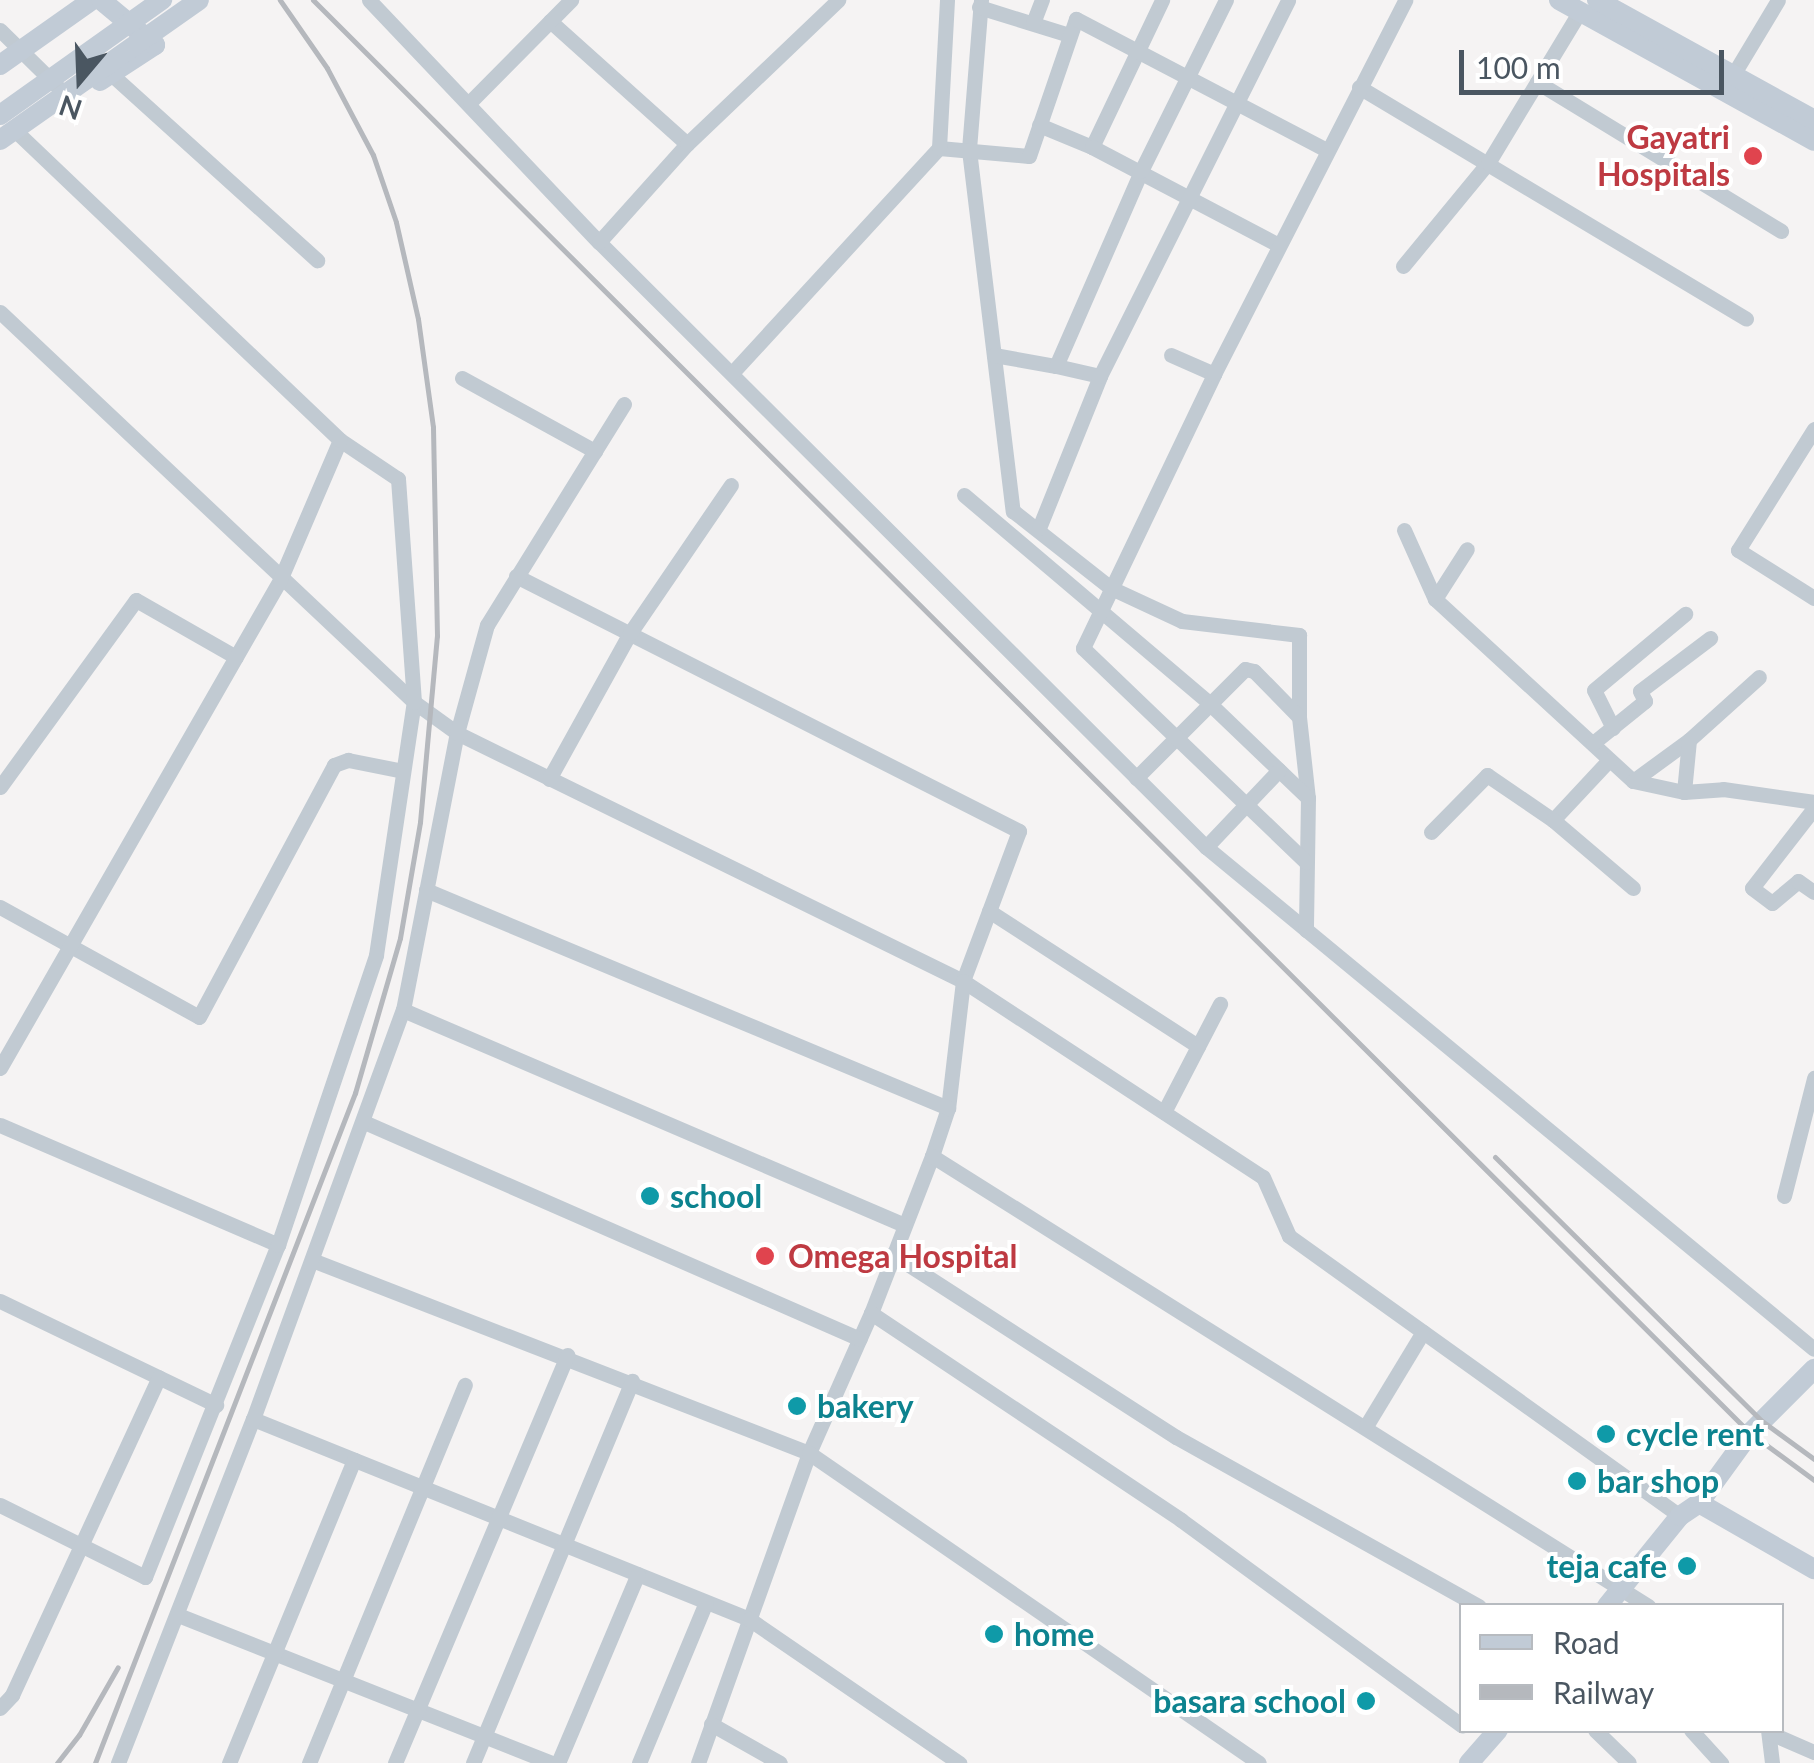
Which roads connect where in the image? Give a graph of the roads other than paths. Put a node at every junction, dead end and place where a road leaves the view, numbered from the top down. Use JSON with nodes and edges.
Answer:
{"nodes":[{"id":1,"x":92,"y":0,"type":"edge"},
{"id":2,"x":101,"y":0,"type":"edge"},
{"id":3,"x":162,"y":0,"type":"edge"},
{"id":4,"x":199,"y":0,"type":"edge"},
{"id":5,"x":370,"y":0,"type":"edge"},
{"id":6,"x":571,"y":0,"type":"edge"},
{"id":7,"x":838,"y":0,"type":"edge"},
{"id":8,"x":947,"y":0,"type":"edge"},
{"id":9,"x":1042,"y":0,"type":"edge"},
{"id":10,"x":1162,"y":0,"type":"edge"},
{"id":11,"x":1226,"y":0,"type":"edge"},
{"id":12,"x":1288,"y":0,"type":"edge"},
{"id":13,"x":1405,"y":0,"type":"edge"},
{"id":14,"x":1559,"y":0,"type":"edge"},
{"id":15,"x":1778,"y":0,"type":"edge"},
{"id":16,"x":980,"y":4,"type":"edge"},
{"id":17,"x":1004,"y":6,"type":"edge"},
{"id":18,"x":1588,"y":6,"type":"edge"},
{"id":19,"x":550,"y":21,"type":"junction"},
{"id":20,"x":1033,"y":22,"type":"junction"},
{"id":21,"x":0,"y":30,"type":"edge"},
{"id":22,"x":1069,"y":35,"type":"junction"},
{"id":23,"x":1139,"y":48,"type":"junction"},
{"id":24,"x":22,"y":49,"type":"junction"},
{"id":25,"x":0,"y":65,"type":"edge"},
{"id":26,"x":111,"y":74,"type":"junction"},
{"id":27,"x":1733,"y":75,"type":"junction"},
{"id":28,"x":1188,"y":76,"type":"junction"},
{"id":29,"x":1537,"y":82,"type":"junction"},
{"id":30,"x":1359,"y":87,"type":"junction"},
{"id":31,"x":70,"y":100,"type":"junction"},
{"id":32,"x":1237,"y":100,"type":"junction"},
{"id":33,"x":470,"y":102,"type":"junction"},
{"id":34,"x":0,"y":114,"type":"edge"},
{"id":35,"x":1814,"y":120,"type":"edge"},
{"id":36,"x":1039,"y":125,"type":"junction"},
{"id":37,"x":10,"y":138,"type":"edge"},
{"id":38,"x":1814,"y":141,"type":"edge"},
{"id":39,"x":687,"y":144,"type":"junction"},
{"id":40,"x":1092,"y":147,"type":"junction"},
{"id":41,"x":939,"y":148,"type":"junction"},
{"id":42,"x":0,"y":150,"type":"edge"},
{"id":43,"x":969,"y":150,"type":"junction"},
{"id":44,"x":1327,"y":150,"type":"junction"},
{"id":45,"x":1488,"y":163,"type":"junction"},
{"id":46,"x":1142,"y":171,"type":"junction"},
{"id":47,"x":1188,"y":197,"type":"junction"},
{"id":48,"x":1780,"y":231,"type":"dead end"},
{"id":49,"x":599,"y":242,"type":"junction"},
{"id":50,"x":1279,"y":245,"type":"junction"},
{"id":51,"x":317,"y":260,"type":"dead end"},
{"id":52,"x":1403,"y":266,"type":"dead end"},
{"id":53,"x":0,"y":312,"type":"edge"},
{"id":54,"x":1746,"y":318,"type":"dead end"},
{"id":55,"x":994,"y":355,"type":"junction"},
{"id":56,"x":1171,"y":355,"type":"dead end"},
{"id":57,"x":1056,"y":366,"type":"junction"},
{"id":58,"x":732,"y":373,"type":"junction"},
{"id":59,"x":1214,"y":374,"type":"junction"},
{"id":60,"x":1100,"y":376,"type":"junction"},
{"id":61,"x":462,"y":378,"type":"dead end"},
{"id":62,"x":624,"y":404,"type":"dead end"},
{"id":63,"x":1814,"y":429,"type":"edge"},
{"id":64,"x":340,"y":440,"type":"junction"},
{"id":65,"x":595,"y":452,"type":"junction"},
{"id":66,"x":731,"y":485,"type":"dead end"},
{"id":67,"x":964,"y":495,"type":"dead end"},
{"id":68,"x":1039,"y":528,"type":"junction"},
{"id":69,"x":1404,"y":530,"type":"dead end"},
{"id":70,"x":1468,"y":549,"type":"dead end"},
{"id":71,"x":516,"y":576,"type":"junction"},
{"id":72,"x":1814,"y":576,"type":"edge"},
{"id":73,"x":280,"y":580,"type":"junction"},
{"id":74,"x":1111,"y":588,"type":"junction"},
{"id":75,"x":1809,"y":595,"type":"edge"},
{"id":76,"x":1435,"y":599,"type":"junction"},
{"id":77,"x":1100,"y":610,"type":"junction"},
{"id":78,"x":1684,"y":614,"type":"dead end"},
{"id":79,"x":630,"y":633,"type":"junction"},
{"id":80,"x":1710,"y":638,"type":"dead end"},
{"id":81,"x":236,"y":658,"type":"junction"},
{"id":82,"x":1760,"y":677,"type":"dead end"},
{"id":83,"x":414,"y":702,"type":"junction"},
{"id":84,"x":1209,"y":703,"type":"junction"},
{"id":85,"x":1299,"y":717,"type":"junction"},
{"id":86,"x":1613,"y":728,"type":"junction"},
{"id":87,"x":458,"y":733,"type":"junction"},
{"id":88,"x":1176,"y":734,"type":"junction"},
{"id":89,"x":1689,"y":740,"type":"junction"},
{"id":90,"x":1593,"y":743,"type":"junction"},
{"id":91,"x":1609,"y":760,"type":"junction"},
{"id":92,"x":1279,"y":770,"type":"junction"},
{"id":93,"x":403,"y":771,"type":"junction"},
{"id":94,"x":1136,"y":778,"type":"junction"},
{"id":95,"x":549,"y":779,"type":"junction"},
{"id":96,"x":1633,"y":782,"type":"junction"},
{"id":97,"x":0,"y":787,"type":"edge"},
{"id":98,"x":1684,"y":792,"type":"junction"},
{"id":99,"x":1308,"y":798,"type":"junction"},
{"id":100,"x":1245,"y":802,"type":"junction"},
{"id":101,"x":1814,"y":805,"type":"edge"},
{"id":102,"x":1553,"y":820,"type":"junction"},
{"id":103,"x":1431,"y":832,"type":"dead end"},
{"id":104,"x":1206,"y":847,"type":"junction"},
{"id":105,"x":1306,"y":862,"type":"junction"},
{"id":106,"x":1633,"y":888,"type":"dead end"},
{"id":107,"x":426,"y":890,"type":"junction"},
{"id":108,"x":1814,"y":892,"type":"edge"},
{"id":109,"x":0,"y":907,"type":"edge"},
{"id":110,"x":989,"y":911,"type":"junction"},
{"id":111,"x":1306,"y":930,"type":"junction"},
{"id":112,"x":72,"y":946,"type":"junction"},
{"id":113,"x":963,"y":981,"type":"junction"},
{"id":114,"x":1220,"y":1004,"type":"dead end"},
{"id":115,"x":404,"y":1010,"type":"junction"},
{"id":116,"x":1198,"y":1046,"type":"junction"},
{"id":117,"x":0,"y":1068,"type":"edge"},
{"id":118,"x":1814,"y":1078,"type":"edge"},
{"id":119,"x":948,"y":1108,"type":"junction"},
{"id":120,"x":1164,"y":1112,"type":"junction"},
{"id":121,"x":364,"y":1122,"type":"junction"},
{"id":122,"x":0,"y":1124,"type":"edge"},
{"id":123,"x":932,"y":1156,"type":"junction"},
{"id":124,"x":1784,"y":1196,"type":"dead end"},
{"id":125,"x":902,"y":1224,"type":"junction"},
{"id":126,"x":278,"y":1245,"type":"junction"},
{"id":127,"x":892,"y":1254,"type":"junction"},
{"id":128,"x":312,"y":1260,"type":"junction"},
{"id":129,"x":0,"y":1301,"type":"edge"},
{"id":130,"x":871,"y":1314,"type":"junction"},
{"id":131,"x":1422,"y":1332,"type":"junction"},
{"id":132,"x":860,"y":1339,"type":"junction"},
{"id":133,"x":1814,"y":1349,"type":"edge"},
{"id":134,"x":567,"y":1356,"type":"junction"},
{"id":135,"x":1814,"y":1369,"type":"edge"},
{"id":136,"x":158,"y":1377,"type":"junction"},
{"id":137,"x":632,"y":1382,"type":"junction"},
{"id":138,"x":466,"y":1385,"type":"dead end"},
{"id":139,"x":216,"y":1405,"type":"junction"},
{"id":140,"x":253,"y":1419,"type":"junction"},
{"id":141,"x":1366,"y":1426,"type":"junction"},
{"id":142,"x":810,"y":1453,"type":"junction"},
{"id":143,"x":354,"y":1460,"type":"junction"},
{"id":144,"x":424,"y":1488,"type":"junction"},
{"id":145,"x":1698,"y":1502,"type":"junction"},
{"id":146,"x":0,"y":1505,"type":"edge"},
{"id":147,"x":1680,"y":1516,"type":"junction"},
{"id":148,"x":496,"y":1517,"type":"junction"},
{"id":149,"x":80,"y":1545,"type":"junction"},
{"id":150,"x":566,"y":1546,"type":"junction"},
{"id":151,"x":1814,"y":1569,"type":"edge"},
{"id":152,"x":638,"y":1574,"type":"junction"},
{"id":153,"x":1623,"y":1586,"type":"junction"},
{"id":154,"x":706,"y":1602,"type":"junction"},
{"id":155,"x":1474,"y":1603,"type":"edge"},
{"id":156,"x":1609,"y":1603,"type":"edge"},
{"id":157,"x":1644,"y":1603,"type":"edge"},
{"id":158,"x":178,"y":1615,"type":"junction"},
{"id":159,"x":749,"y":1619,"type":"junction"},
{"id":160,"x":276,"y":1653,"type":"junction"},
{"id":161,"x":346,"y":1681,"type":"junction"},
{"id":162,"x":0,"y":1708,"type":"edge"},
{"id":163,"x":418,"y":1710,"type":"junction"},
{"id":164,"x":711,"y":1724,"type":"junction"},
{"id":165,"x":1459,"y":1725,"type":"edge"},
{"id":166,"x":1598,"y":1733,"type":"edge"},
{"id":167,"x":1694,"y":1733,"type":"edge"},
{"id":168,"x":1769,"y":1733,"type":"edge"},
{"id":169,"x":1771,"y":1733,"type":"edge"},
{"id":170,"x":484,"y":1738,"type":"junction"},
{"id":171,"x":1814,"y":1752,"type":"edge"},
{"id":172,"x":118,"y":1763,"type":"edge"},
{"id":173,"x":229,"y":1763,"type":"edge"},
{"id":174,"x":309,"y":1763,"type":"edge"},
{"id":175,"x":395,"y":1763,"type":"edge"},
{"id":176,"x":474,"y":1763,"type":"edge"},
{"id":177,"x":555,"y":1763,"type":"edge"},
{"id":178,"x":638,"y":1763,"type":"edge"},
{"id":179,"x":698,"y":1763,"type":"edge"},
{"id":180,"x":780,"y":1763,"type":"edge"},
{"id":181,"x":958,"y":1763,"type":"edge"},
{"id":182,"x":1259,"y":1763,"type":"edge"},
{"id":183,"x":1629,"y":1763,"type":"edge"},
{"id":184,"x":1721,"y":1763,"type":"edge"},
{"id":185,"x":1772,"y":1763,"type":"edge"}],
"edges":[{"from":1,"to":24,"type":"street"},
{"from":2,"to":26,"type":"street"},
{"from":3,"to":34,"type":"street","bridge":true},
{"from":4,"to":37,"type":"street","bridge":true},
{"from":5,"to":33,"type":"street"},
{"from":6,"to":19,"type":"street"},
{"from":7,"to":39,"type":"street"},
{"from":8,"to":41,"type":"street"},
{"from":9,"to":20,"type":"street"},
{"from":10,"to":23,"type":"street"},
{"from":11,"to":28,"type":"street"},
{"from":12,"to":32,"type":"street"},
{"from":13,"to":30,"type":"street"},
{"from":14,"to":18,"type":"street"},
{"from":15,"to":27,"type":"street"},
{"from":16,"to":17,"type":"street"},
{"from":16,"to":43,"type":"street"},
{"from":17,"to":20,"type":"street"},
{"from":18,"to":27,"type":"street"},
{"from":18,"to":29,"type":"street"},
{"from":18,"to":38,"type":"street"},
{"from":19,"to":33,"type":"street"},
{"from":19,"to":39,"type":"street"},
{"from":20,"to":22,"type":"street"},
{"from":21,"to":24,"type":"street"},
{"from":22,"to":23,"type":"street"},
{"from":22,"to":36,"type":"street"},
{"from":23,"to":28,"type":"street"},
{"from":23,"to":40,"type":"street"},
{"from":24,"to":25,"type":"street"},
{"from":24,"to":31,"type":"street"},
{"from":26,"to":31,"type":"street"},
{"from":26,"to":51,"type":"street"},
{"from":27,"to":35,"type":"street"},
{"from":28,"to":32,"type":"street"},
{"from":28,"to":46,"type":"street"},
{"from":29,"to":45,"type":"street"},
{"from":29,"to":48,"type":"street"},
{"from":30,"to":44,"type":"street"},
{"from":30,"to":45,"type":"street"},
{"from":31,"to":37,"type":"street"},
{"from":32,"to":44,"type":"street"},
{"from":32,"to":47,"type":"street"},
{"from":33,"to":49,"type":"street"},
{"from":36,"to":40,"type":"street"},
{"from":36,"to":43,"type":"street"},
{"from":37,"to":42,"type":"street"},
{"from":37,"to":64,"type":"street"},
{"from":39,"to":49,"type":"street"},
{"from":40,"to":46,"type":"street"},
{"from":41,"to":43,"type":"street"},
{"from":41,"to":58,"type":"street"},
{"from":43,"to":55,"type":"street"},
{"from":44,"to":50,"type":"street"},
{"from":45,"to":52,"type":"street"},
{"from":45,"to":54,"type":"street"},
{"from":46,"to":47,"type":"street"},
{"from":46,"to":57,"type":"street"},
{"from":47,"to":50,"type":"street"},
{"from":47,"to":60,"type":"street"},
{"from":49,"to":58,"type":"street"},
{"from":50,"to":59,"type":"street"},
{"from":53,"to":73,"type":"street"},
{"from":55,"to":57,"type":"street"},
{"from":55,"to":68,"type":"street"},
{"from":56,"to":59,"type":"street"},
{"from":57,"to":60,"type":"street"},
{"from":58,"to":94,"type":"street"},
{"from":59,"to":74,"type":"street"},
{"from":60,"to":68,"type":"street"},
{"from":61,"to":65,"type":"street"},
{"from":62,"to":65,"type":"street"},
{"from":63,"to":75,"type":"street"},
{"from":64,"to":73,"type":"street"},
{"from":64,"to":83,"type":"street"},
{"from":65,"to":71,"type":"street"},
{"from":66,"to":79,"type":"street"},
{"from":67,"to":77,"type":"street"},
{"from":68,"to":74,"type":"street"},
{"from":69,"to":76,"type":"street"},
{"from":70,"to":76,"type":"street"},
{"from":71,"to":79,"type":"street"},
{"from":71,"to":87,"type":"street"},
{"from":72,"to":75,"type":"street"},
{"from":73,"to":81,"type":"street"},
{"from":73,"to":83,"type":"street"},
{"from":74,"to":77,"type":"street"},
{"from":74,"to":85,"type":"street"},
{"from":76,"to":90,"type":"street"},
{"from":77,"to":84,"type":"street"},
{"from":77,"to":88,"type":"street"},
{"from":78,"to":86,"type":"street"},
{"from":79,"to":95,"type":"street"},
{"from":79,"to":110,"type":"street"},
{"from":80,"to":86,"type":"street"},
{"from":81,"to":97,"type":"street"},
{"from":81,"to":112,"type":"street"},
{"from":82,"to":89,"type":"street"},
{"from":83,"to":87,"type":"street"},
{"from":83,"to":93,"type":"street"},
{"from":84,"to":85,"type":"street"},
{"from":84,"to":88,"type":"street"},
{"from":84,"to":92,"type":"street"},
{"from":85,"to":99,"type":"street"},
{"from":86,"to":90,"type":"street"},
{"from":87,"to":95,"type":"street"},
{"from":87,"to":107,"type":"street"},
{"from":88,"to":94,"type":"street"},
{"from":88,"to":100,"type":"street"},
{"from":89,"to":96,"type":"street"},
{"from":89,"to":98,"type":"street"},
{"from":90,"to":91,"type":"street"},
{"from":91,"to":96,"type":"street"},
{"from":91,"to":102,"type":"street"},
{"from":92,"to":99,"type":"street"},
{"from":92,"to":100,"type":"street"},
{"from":93,"to":112,"type":"street"},
{"from":93,"to":126,"type":"street"},
{"from":94,"to":104,"type":"street"},
{"from":95,"to":113,"type":"street"},
{"from":96,"to":98,"type":"street"},
{"from":98,"to":101,"type":"street"},
{"from":99,"to":105,"type":"street"},
{"from":100,"to":104,"type":"street"},
{"from":100,"to":105,"type":"street"},
{"from":101,"to":108,"type":"street"},
{"from":102,"to":103,"type":"street"},
{"from":102,"to":106,"type":"street"},
{"from":104,"to":111,"type":"street"},
{"from":105,"to":111,"type":"street"},
{"from":107,"to":115,"type":"street"},
{"from":107,"to":119,"type":"street"},
{"from":109,"to":112,"type":"street"},
{"from":110,"to":113,"type":"street"},
{"from":110,"to":116,"type":"street"},
{"from":111,"to":133,"type":"street"},
{"from":112,"to":117,"type":"street"},
{"from":113,"to":119,"type":"street"},
{"from":113,"to":120,"type":"street"},
{"from":114,"to":116,"type":"street"},
{"from":115,"to":121,"type":"street"},
{"from":115,"to":125,"type":"street"},
{"from":116,"to":120,"type":"street"},
{"from":118,"to":124,"type":"street"},
{"from":119,"to":123,"type":"street"},
{"from":120,"to":131,"type":"street"},
{"from":121,"to":128,"type":"street"},
{"from":121,"to":132,"type":"street"},
{"from":122,"to":126,"type":"street"},
{"from":123,"to":125,"type":"street"},
{"from":123,"to":141,"type":"street"},
{"from":125,"to":127,"type":"street"},
{"from":126,"to":139,"type":"street"},
{"from":127,"to":130,"type":"street"},
{"from":127,"to":155,"type":"street"},
{"from":128,"to":134,"type":"street"},
{"from":128,"to":140,"type":"street"},
{"from":129,"to":136,"type":"street"},
{"from":130,"to":132,"type":"street"},
{"from":130,"to":165,"type":"street"},
{"from":131,"to":141,"type":"street"},
{"from":131,"to":147,"type":"street"},
{"from":132,"to":142,"type":"street"},
{"from":134,"to":137,"type":"street"},
{"from":134,"to":148,"type":"street"},
{"from":135,"to":145,"type":"street"},
{"from":136,"to":139,"type":"street"},
{"from":136,"to":149,"type":"street"},
{"from":137,"to":142,"type":"street"},
{"from":137,"to":150,"type":"street"},
{"from":138,"to":144,"type":"street"},
{"from":139,"to":149,"type":"street"},
{"from":140,"to":143,"type":"street"},
{"from":140,"to":158,"type":"street"},
{"from":141,"to":153,"type":"street"},
{"from":142,"to":159,"type":"street"},
{"from":142,"to":182,"type":"street"},
{"from":143,"to":144,"type":"street"},
{"from":143,"to":160,"type":"street"},
{"from":144,"to":148,"type":"street"},
{"from":144,"to":161,"type":"street"},
{"from":145,"to":147,"type":"street"},
{"from":145,"to":151,"type":"street"},
{"from":146,"to":149,"type":"street"},
{"from":147,"to":153,"type":"street"},
{"from":148,"to":150,"type":"street"},
{"from":148,"to":163,"type":"street"},
{"from":149,"to":162,"type":"street"},
{"from":150,"to":152,"type":"street"},
{"from":150,"to":170,"type":"street"},
{"from":152,"to":154,"type":"street"},
{"from":152,"to":177,"type":"street"},
{"from":153,"to":156,"type":"street"},
{"from":153,"to":157,"type":"street"},
{"from":154,"to":159,"type":"street"},
{"from":154,"to":178,"type":"street"},
{"from":158,"to":160,"type":"street"},
{"from":158,"to":172,"type":"street"},
{"from":159,"to":164,"type":"street"},
{"from":159,"to":181,"type":"street"},
{"from":160,"to":161,"type":"street"},
{"from":160,"to":173,"type":"street"},
{"from":161,"to":163,"type":"street"},
{"from":161,"to":174,"type":"street"},
{"from":163,"to":170,"type":"street"},
{"from":163,"to":175,"type":"street"},
{"from":164,"to":179,"type":"street"},
{"from":164,"to":180,"type":"street"},
{"from":166,"to":183,"type":"street"},
{"from":167,"to":184,"type":"street"},
{"from":168,"to":185,"type":"street"},
{"from":169,"to":171,"type":"street"},
{"from":170,"to":176,"type":"street"},
{"from":170,"to":177,"type":"street"}]}
